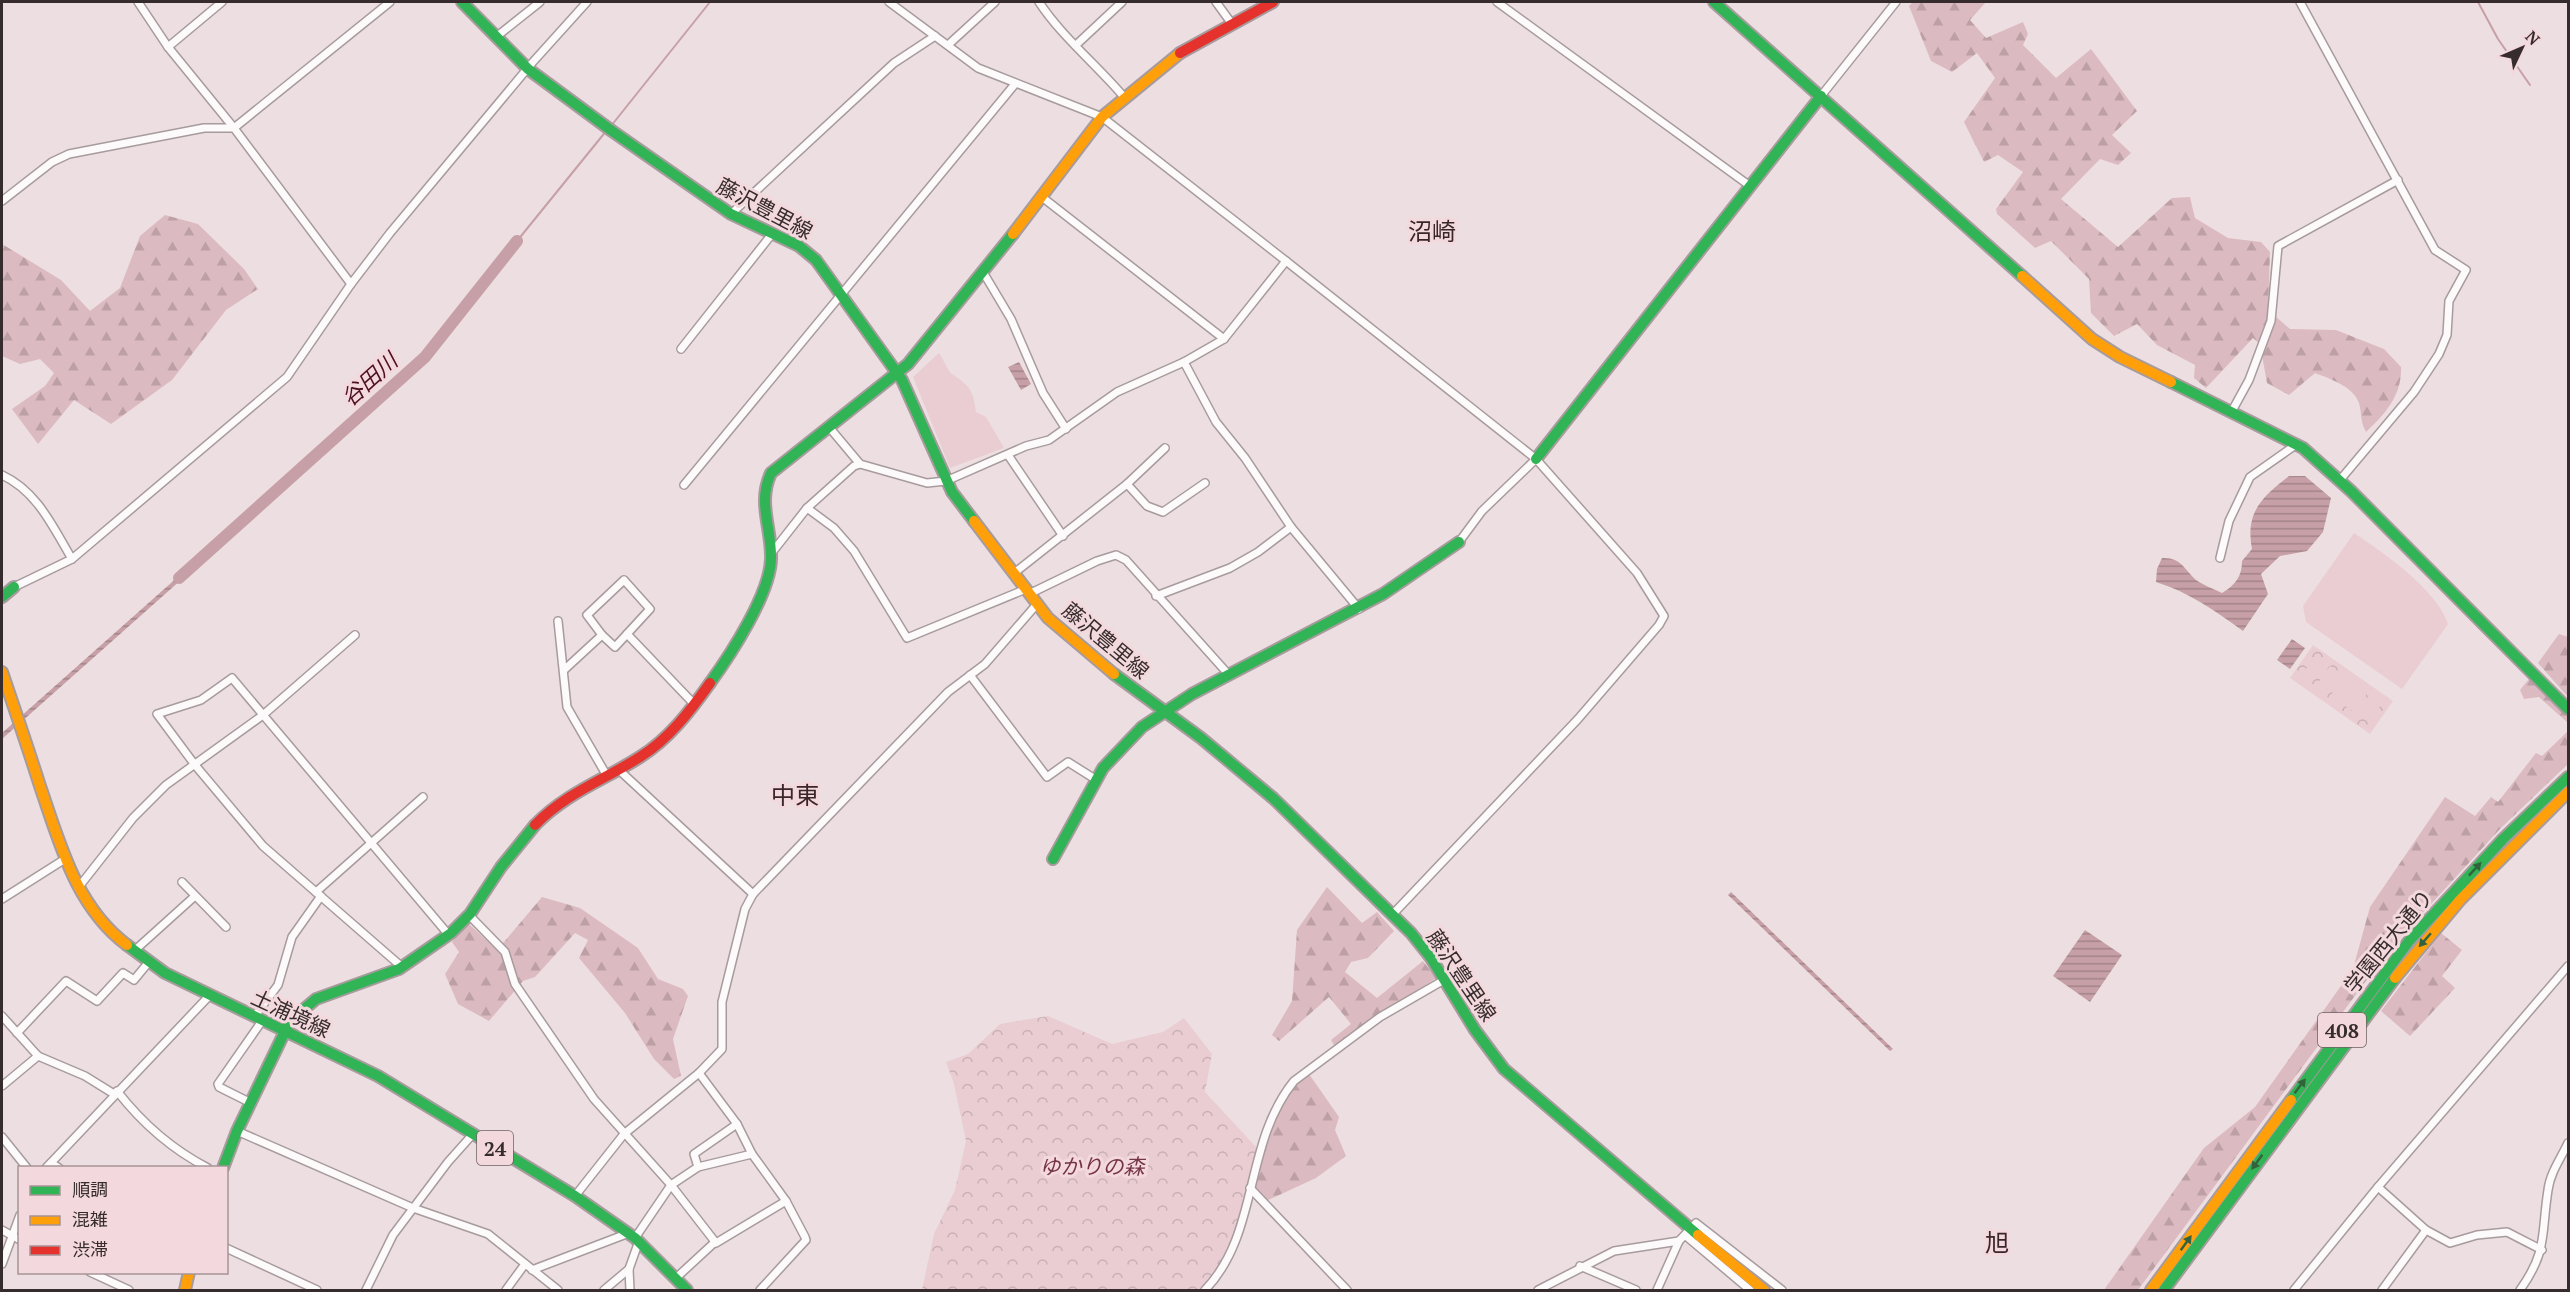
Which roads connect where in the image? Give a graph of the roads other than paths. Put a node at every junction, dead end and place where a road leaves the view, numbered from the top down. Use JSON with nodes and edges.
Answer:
{"nodes":[{"id":1,"x":138,"y":2,"type":"edge"},
{"id":2,"x":222,"y":2,"type":"edge"},
{"id":3,"x":390,"y":2,"type":"edge"},
{"id":4,"x":462,"y":2,"type":"edge"},
{"id":5,"x":540,"y":2,"type":"edge"},
{"id":6,"x":587,"y":2,"type":"edge"},
{"id":7,"x":889,"y":2,"type":"edge"},
{"id":8,"x":995,"y":2,"type":"edge"},
{"id":9,"x":1039,"y":2,"type":"edge"},
{"id":10,"x":1122,"y":2,"type":"edge"},
{"id":11,"x":1216,"y":2,"type":"edge"},
{"id":12,"x":1273,"y":2,"type":"edge"},
{"id":13,"x":1497,"y":2,"type":"edge"},
{"id":14,"x":1714,"y":2,"type":"edge"},
{"id":15,"x":1896,"y":2,"type":"edge"},
{"id":16,"x":2300,"y":2,"type":"edge"},
{"id":17,"x":1232,"y":24,"type":"junction"},
{"id":18,"x":935,"y":36,"type":"junction"},
{"id":19,"x":495,"y":37,"type":"junction"},
{"id":20,"x":948,"y":45,"type":"junction"},
{"id":21,"x":1076,"y":45,"type":"junction"},
{"id":22,"x":168,"y":47,"type":"junction"},
{"id":23,"x":528,"y":69,"type":"junction"},
{"id":24,"x":1015,"y":84,"type":"junction"},
{"id":25,"x":1821,"y":96,"type":"junction"},
{"id":26,"x":1124,"y":97,"type":"junction"},
{"id":27,"x":1102,"y":117,"type":"junction"},
{"id":28,"x":234,"y":128,"type":"junction"},
{"id":29,"x":2398,"y":180,"type":"junction"},
{"id":30,"x":1750,"y":186,"type":"junction"},
{"id":31,"x":1042,"y":197,"type":"junction"},
{"id":32,"x":2,"y":201,"type":"edge"},
{"id":33,"x":730,"y":214,"type":"junction"},
{"id":34,"x":771,"y":234,"type":"junction"},
{"id":35,"x":1286,"y":261,"type":"junction"},
{"id":36,"x":983,"y":272,"type":"junction"},
{"id":37,"x":351,"y":284,"type":"junction"},
{"id":38,"x":842,"y":293,"type":"junction"},
{"id":39,"x":1224,"y":339,"type":"junction"},
{"id":40,"x":681,"y":349,"type":"dead end"},
{"id":41,"x":1184,"y":362,"type":"junction"},
{"id":42,"x":897,"y":372,"type":"junction"},
{"id":43,"x":2232,"y":411,"type":"junction"},
{"id":44,"x":829,"y":427,"type":"junction"},
{"id":45,"x":1066,"y":429,"type":"junction"},
{"id":46,"x":2297,"y":444,"type":"junction"},
{"id":47,"x":1165,"y":448,"type":"dead end"},
{"id":48,"x":1008,"y":455,"type":"junction"},
{"id":49,"x":1536,"y":459,"type":"junction"},
{"id":50,"x":860,"y":464,"type":"junction"},
{"id":51,"x":2,"y":475,"type":"edge"},
{"id":52,"x":2340,"y":480,"type":"junction"},
{"id":53,"x":946,"y":482,"type":"junction"},
{"id":54,"x":1205,"y":483,"type":"dead end"},
{"id":55,"x":684,"y":484,"type":"dead end"},
{"id":56,"x":1126,"y":484,"type":"junction"},
{"id":57,"x":807,"y":508,"type":"junction"},
{"id":58,"x":1291,"y":527,"type":"junction"},
{"id":59,"x":1063,"y":536,"type":"junction"},
{"id":60,"x":1459,"y":542,"type":"joint"},
{"id":61,"x":771,"y":550,"type":"junction"},
{"id":62,"x":2220,"y":558,"type":"dead end"},
{"id":63,"x":72,"y":559,"type":"junction"},
{"id":64,"x":1013,"y":574,"type":"junction"},
{"id":65,"x":14,"y":587,"type":"joint"},
{"id":66,"x":1027,"y":592,"type":"junction"},
{"id":67,"x":1156,"y":596,"type":"junction"},
{"id":68,"x":2,"y":597,"type":"edge"},
{"id":69,"x":1037,"y":604,"type":"junction"},
{"id":70,"x":1359,"y":609,"type":"junction"},
{"id":71,"x":558,"y":621,"type":"dead end"},
{"id":72,"x":602,"y":634,"type":"junction"},
{"id":73,"x":627,"y":634,"type":"junction"},
{"id":74,"x":355,"y":635,"type":"dead end"},
{"id":75,"x":564,"y":670,"type":"junction"},
{"id":76,"x":2,"y":672,"type":"edge"},
{"id":77,"x":970,"y":675,"type":"junction"},
{"id":78,"x":1229,"y":675,"type":"junction"},
{"id":79,"x":694,"y":704,"type":"junction"},
{"id":80,"x":2568,"y":709,"type":"edge"},
{"id":81,"x":1163,"y":710,"type":"junction"},
{"id":82,"x":263,"y":715,"type":"junction"},
{"id":83,"x":195,"y":765,"type":"junction"},
{"id":84,"x":619,"y":770,"type":"junction"},
{"id":85,"x":607,"y":776,"type":"junction"},
{"id":86,"x":2568,"y":777,"type":"edge"},
{"id":87,"x":1095,"y":779,"type":"junction"},
{"id":88,"x":2568,"y":792,"type":"edge"},
{"id":89,"x":423,"y":797,"type":"dead end"},
{"id":90,"x":372,"y":843,"type":"junction"},
{"id":91,"x":65,"y":859,"type":"junction"},
{"id":92,"x":1053,"y":859,"type":"dead end"},
{"id":93,"x":182,"y":882,"type":"dead end"},
{"id":94,"x":78,"y":888,"type":"junction"},
{"id":95,"x":318,"y":894,"type":"junction"},
{"id":96,"x":753,"y":894,"type":"junction"},
{"id":97,"x":195,"y":896,"type":"junction"},
{"id":98,"x":2456,"y":897,"type":"junction"},
{"id":99,"x":2,"y":899,"type":"edge"},
{"id":100,"x":1393,"y":914,"type":"junction"},
{"id":101,"x":469,"y":915,"type":"junction"},
{"id":102,"x":226,"y":927,"type":"dead end"},
{"id":103,"x":448,"y":934,"type":"junction"},
{"id":104,"x":134,"y":951,"type":"junction"},
{"id":105,"x":148,"y":963,"type":"junction"},
{"id":106,"x":2568,"y":966,"type":"edge"},
{"id":107,"x":402,"y":967,"type":"junction"},
{"id":108,"x":1444,"y":980,"type":"junction"},
{"id":109,"x":210,"y":995,"type":"junction"},
{"id":110,"x":2,"y":1016,"type":"edge"},
{"id":111,"x":258,"y":1019,"type":"junction"},
{"id":112,"x":285,"y":1032,"type":"junction"},
{"id":113,"x":17,"y":1034,"type":"junction"},
{"id":114,"x":38,"y":1056,"type":"junction"},
{"id":115,"x":699,"y":1073,"type":"junction"},
{"id":116,"x":2,"y":1086,"type":"edge"},
{"id":117,"x":115,"y":1093,"type":"junction"},
{"id":118,"x":251,"y":1103,"type":"junction"},
{"id":119,"x":737,"y":1124,"type":"junction"},
{"id":120,"x":237,"y":1131,"type":"junction"},
{"id":121,"x":473,"y":1134,"type":"junction"},
{"id":122,"x":624,"y":1134,"type":"junction"},
{"id":123,"x":2,"y":1137,"type":"edge"},
{"id":124,"x":2568,"y":1143,"type":"edge"},
{"id":125,"x":752,"y":1154,"type":"junction"},
{"id":126,"x":49,"y":1165,"type":"edge"},
{"id":127,"x":26,"y":1166,"type":"edge"},
{"id":128,"x":206,"y":1166,"type":"edge"},
{"id":129,"x":223,"y":1166,"type":"edge"},
{"id":130,"x":698,"y":1167,"type":"junction"},
{"id":131,"x":671,"y":1185,"type":"junction"},
{"id":132,"x":2378,"y":1187,"type":"junction"},
{"id":133,"x":1250,"y":1188,"type":"junction"},
{"id":134,"x":575,"y":1196,"type":"junction"},
{"id":135,"x":786,"y":1201,"type":"junction"},
{"id":136,"x":413,"y":1208,"type":"junction"},
{"id":137,"x":18,"y":1220,"type":"edge"},
{"id":138,"x":2,"y":1230,"type":"edge"},
{"id":139,"x":2426,"y":1230,"type":"junction"},
{"id":140,"x":1689,"y":1232,"type":"junction"},
{"id":141,"x":11,"y":1236,"type":"junction"},
{"id":142,"x":634,"y":1237,"type":"junction"},
{"id":143,"x":18,"y":1239,"type":"edge"},
{"id":144,"x":1679,"y":1241,"type":"junction"},
{"id":145,"x":715,"y":1242,"type":"junction"},
{"id":146,"x":228,"y":1249,"type":"edge"},
{"id":147,"x":2542,"y":1250,"type":"junction"},
{"id":148,"x":2,"y":1264,"type":"edge"},
{"id":149,"x":525,"y":1264,"type":"junction"},
{"id":150,"x":1580,"y":1266,"type":"junction"},
{"id":151,"x":629,"y":1269,"type":"junction"},
{"id":152,"x":532,"y":1270,"type":"junction"},
{"id":153,"x":94,"y":1274,"type":"edge"},
{"id":154,"x":189,"y":1274,"type":"edge"},
{"id":155,"x":676,"y":1278,"type":"junction"},
{"id":156,"x":129,"y":1290,"type":"edge"},
{"id":157,"x":185,"y":1290,"type":"edge"},
{"id":158,"x":317,"y":1290,"type":"edge"},
{"id":159,"x":366,"y":1290,"type":"edge"},
{"id":160,"x":506,"y":1290,"type":"edge"},
{"id":161,"x":558,"y":1290,"type":"edge"},
{"id":162,"x":604,"y":1290,"type":"edge"},
{"id":163,"x":630,"y":1290,"type":"edge"},
{"id":164,"x":687,"y":1290,"type":"edge"},
{"id":165,"x":760,"y":1290,"type":"edge"},
{"id":166,"x":1205,"y":1290,"type":"edge"},
{"id":167,"x":1347,"y":1290,"type":"edge"},
{"id":168,"x":1538,"y":1290,"type":"edge"},
{"id":169,"x":1636,"y":1290,"type":"edge"},
{"id":170,"x":1657,"y":1290,"type":"edge"},
{"id":171,"x":1750,"y":1290,"type":"edge"},
{"id":172,"x":1764,"y":1290,"type":"edge"},
{"id":173,"x":1782,"y":1290,"type":"edge"},
{"id":174,"x":2151,"y":1290,"type":"edge"},
{"id":175,"x":2164,"y":1290,"type":"edge"},
{"id":176,"x":2294,"y":1290,"type":"edge"},
{"id":177,"x":2382,"y":1290,"type":"edge"},
{"id":178,"x":2520,"y":1290,"type":"edge"}],
"edges":[{"from":1,"to":22,"type":"street"},
{"from":2,"to":22,"type":"street"},
{"from":3,"to":28,"type":"street"},
{"from":4,"to":19,"type":"main road","name":"藤沢豊里線"},
{"from":5,"to":19,"type":"street"},
{"from":6,"to":23,"type":"street"},
{"from":7,"to":18,"type":"street"},
{"from":8,"to":20,"type":"street"},
{"from":9,"to":21,"type":"street"},
{"from":10,"to":21,"type":"street"},
{"from":11,"to":17,"type":"street"},
{"from":12,"to":17,"type":"main road"},
{"from":13,"to":30,"type":"street"},
{"from":14,"to":25,"type":"main road"},
{"from":15,"to":25,"type":"street"},
{"from":16,"to":29,"type":"street"},
{"from":17,"to":26,"type":"main road"},
{"from":18,"to":20,"type":"street"},
{"from":18,"to":33,"type":"street"},
{"from":19,"to":23,"type":"main road","name":"藤沢豊里線"},
{"from":20,"to":24,"type":"street"},
{"from":21,"to":26,"type":"street"},
{"from":22,"to":28,"type":"street"},
{"from":23,"to":33,"type":"main road","name":"藤沢豊里線"},
{"from":23,"to":37,"type":"street"},
{"from":24,"to":27,"type":"street"},
{"from":24,"to":38,"type":"street"},
{"from":25,"to":30,"type":"main road"},
{"from":25,"to":43,"type":"main road"},
{"from":26,"to":27,"type":"main road"},
{"from":27,"to":31,"type":"main road"},
{"from":27,"to":35,"type":"street"},
{"from":28,"to":32,"type":"street"},
{"from":28,"to":37,"type":"street"},
{"from":29,"to":43,"type":"street"},
{"from":29,"to":52,"type":"street"},
{"from":30,"to":49,"type":"main road"},
{"from":31,"to":36,"type":"main road"},
{"from":31,"to":39,"type":"street"},
{"from":33,"to":34,"type":"main road","name":"藤沢豊里線"},
{"from":34,"to":38,"type":"main road","name":"藤沢豊里線"},
{"from":34,"to":40,"type":"street"},
{"from":35,"to":39,"type":"street"},
{"from":35,"to":49,"type":"street"},
{"from":36,"to":42,"type":"main road"},
{"from":36,"to":45,"type":"street"},
{"from":37,"to":63,"type":"street"},
{"from":38,"to":42,"type":"main road","name":"藤沢豊里線"},
{"from":38,"to":55,"type":"street"},
{"from":39,"to":41,"type":"street"},
{"from":41,"to":45,"type":"street"},
{"from":41,"to":58,"type":"street"},
{"from":42,"to":44,"type":"main road"},
{"from":42,"to":53,"type":"main road","name":"藤沢豊里線"},
{"from":43,"to":46,"type":"main road"},
{"from":44,"to":50,"type":"street"},
{"from":44,"to":61,"type":"main road"},
{"from":45,"to":48,"type":"street"},
{"from":46,"to":52,"type":"main road"},
{"from":46,"to":62,"type":"street"},
{"from":47,"to":56,"type":"street"},
{"from":48,"to":53,"type":"street"},
{"from":48,"to":59,"type":"street"},
{"from":49,"to":60,"type":"street"},
{"from":49,"to":100,"type":"street"},
{"from":50,"to":53,"type":"street"},
{"from":50,"to":57,"type":"street"},
{"from":51,"to":63,"type":"street"},
{"from":52,"to":80,"type":"main road"},
{"from":53,"to":64,"type":"main road","name":"藤沢豊里線"},
{"from":54,"to":56,"type":"street"},
{"from":56,"to":59,"type":"street"},
{"from":57,"to":61,"type":"street"},
{"from":57,"to":66,"type":"street"},
{"from":58,"to":67,"type":"street"},
{"from":58,"to":70,"type":"street"},
{"from":59,"to":64,"type":"street"},
{"from":60,"to":70,"type":"main road"},
{"from":61,"to":79,"type":"main road"},
{"from":63,"to":65,"type":"street"},
{"from":64,"to":66,"type":"main road","name":"藤沢豊里線"},
{"from":65,"to":68,"type":"main road"},
{"from":66,"to":67,"type":"street"},
{"from":66,"to":69,"type":"main road","name":"藤沢豊里線"},
{"from":67,"to":78,"type":"street"},
{"from":69,"to":77,"type":"street"},
{"from":69,"to":81,"type":"main road","name":"藤沢豊里線"},
{"from":70,"to":78,"type":"main road"},
{"from":71,"to":75,"type":"street"},
{"from":72,"to":73,"type":"street"},
{"from":72,"to":73,"type":"street"},
{"from":72,"to":75,"type":"street"},
{"from":73,"to":79,"type":"street"},
{"from":74,"to":82,"type":"street"},
{"from":75,"to":85,"type":"street"},
{"from":76,"to":91,"type":"main road","name":"土浦境線","number":"24"},
{"from":77,"to":87,"type":"street"},
{"from":77,"to":96,"type":"street"},
{"from":78,"to":81,"type":"main road"},
{"from":79,"to":84,"type":"main road"},
{"from":81,"to":87,"type":"main road"},
{"from":81,"to":100,"type":"main road","name":"藤沢豊里線"},
{"from":82,"to":83,"type":"street"},
{"from":82,"to":83,"type":"street"},
{"from":82,"to":90,"type":"street"},
{"from":83,"to":94,"type":"street"},
{"from":83,"to":95,"type":"street"},
{"from":84,"to":85,"type":"main road"},
{"from":84,"to":96,"type":"street"},
{"from":85,"to":101,"type":"main road"},
{"from":98,"to":86,"type":"main road","name":"学園西大通り","number":"408","one_way":true},
{"from":87,"to":92,"type":"main road"},
{"from":88,"to":98,"type":"main road","name":"学園西大通り","number":"408"},
{"from":89,"to":90,"type":"street"},
{"from":90,"to":95,"type":"street"},
{"from":90,"to":103,"type":"street"},
{"from":91,"to":94,"type":"main road","name":"土浦境線","number":"24"},
{"from":91,"to":99,"type":"street"},
{"from":93,"to":97,"type":"street"},
{"from":94,"to":104,"type":"main road","name":"土浦境線","number":"24"},
{"from":95,"to":107,"type":"street"},
{"from":95,"to":111,"type":"street"},
{"from":96,"to":115,"type":"street"},
{"from":97,"to":102,"type":"street"},
{"from":97,"to":104,"type":"street"},
{"from":174,"to":98,"type":"main road","name":"学園西大通り","number":"408","one_way":true},
{"from":98,"to":175,"type":"main road","name":"学園西大通り","number":"408","one_way":true},
{"from":100,"to":108,"type":"main road","name":"藤沢豊里線"},
{"from":101,"to":103,"type":"main road"},
{"from":101,"to":122,"type":"street"},
{"from":103,"to":107,"type":"main road"},
{"from":104,"to":105,"type":"main road","name":"土浦境線","number":"24"},
{"from":105,"to":109,"type":"main road","name":"土浦境線","number":"24"},
{"from":105,"to":113,"type":"street"},
{"from":106,"to":132,"type":"street"},
{"from":107,"to":112,"type":"main road"},
{"from":108,"to":133,"type":"street"},
{"from":108,"to":140,"type":"main road","name":"藤沢豊里線"},
{"from":109,"to":111,"type":"main road","name":"土浦境線","number":"24"},
{"from":109,"to":117,"type":"street"},
{"from":110,"to":113,"type":"street"},
{"from":111,"to":112,"type":"main road","name":"土浦境線","number":"24"},
{"from":111,"to":118,"type":"street"},
{"from":112,"to":118,"type":"main road"},
{"from":112,"to":121,"type":"main road","name":"土浦境線","number":"24"},
{"from":113,"to":114,"type":"street"},
{"from":114,"to":116,"type":"street"},
{"from":114,"to":117,"type":"street"},
{"from":115,"to":119,"type":"street"},
{"from":115,"to":122,"type":"street"},
{"from":117,"to":126,"type":"street"},
{"from":117,"to":128,"type":"street"},
{"from":118,"to":120,"type":"main road"},
{"from":119,"to":125,"type":"street"},
{"from":119,"to":130,"type":"street"},
{"from":120,"to":129,"type":"main road"},
{"from":120,"to":136,"type":"street"},
{"from":121,"to":134,"type":"main road","name":"土浦境線","number":"24"},
{"from":121,"to":136,"type":"street"},
{"from":122,"to":131,"type":"street"},
{"from":122,"to":134,"type":"street"},
{"from":123,"to":127,"type":"street"},
{"from":124,"to":147,"type":"street"},
{"from":125,"to":130,"type":"street"},
{"from":125,"to":135,"type":"street"},
{"from":130,"to":131,"type":"street"},
{"from":131,"to":142,"type":"street"},
{"from":131,"to":145,"type":"street"},
{"from":132,"to":139,"type":"street"},
{"from":132,"to":176,"type":"street"},
{"from":133,"to":166,"type":"street"},
{"from":133,"to":167,"type":"street"},
{"from":134,"to":142,"type":"main road","name":"土浦境線","number":"24"},
{"from":135,"to":145,"type":"street"},
{"from":135,"to":165,"type":"street"},
{"from":136,"to":149,"type":"street"},
{"from":136,"to":159,"type":"street"},
{"from":137,"to":141,"type":"street"},
{"from":138,"to":141,"type":"street"},
{"from":139,"to":147,"type":"street"},
{"from":139,"to":177,"type":"street"},
{"from":140,"to":144,"type":"street"},
{"from":140,"to":171,"type":"street"},
{"from":140,"to":172,"type":"main road","name":"藤沢豊里線"},
{"from":140,"to":173,"type":"street"},
{"from":141,"to":143,"type":"street"},
{"from":141,"to":148,"type":"street"},
{"from":142,"to":151,"type":"street"},
{"from":142,"to":152,"type":"street"},
{"from":142,"to":155,"type":"main road","name":"土浦境線","number":"24"},
{"from":144,"to":150,"type":"street"},
{"from":144,"to":170,"type":"street"},
{"from":145,"to":155,"type":"street"},
{"from":146,"to":158,"type":"street"},
{"from":147,"to":178,"type":"street"},
{"from":149,"to":152,"type":"street"},
{"from":149,"to":160,"type":"street"},
{"from":150,"to":168,"type":"street"},
{"from":150,"to":169,"type":"street"},
{"from":151,"to":162,"type":"street"},
{"from":151,"to":163,"type":"street"},
{"from":152,"to":161,"type":"street"},
{"from":153,"to":156,"type":"street"},
{"from":154,"to":157,"type":"main road"},
{"from":155,"to":164,"type":"main road","name":"土浦境線","number":"24"}]}
